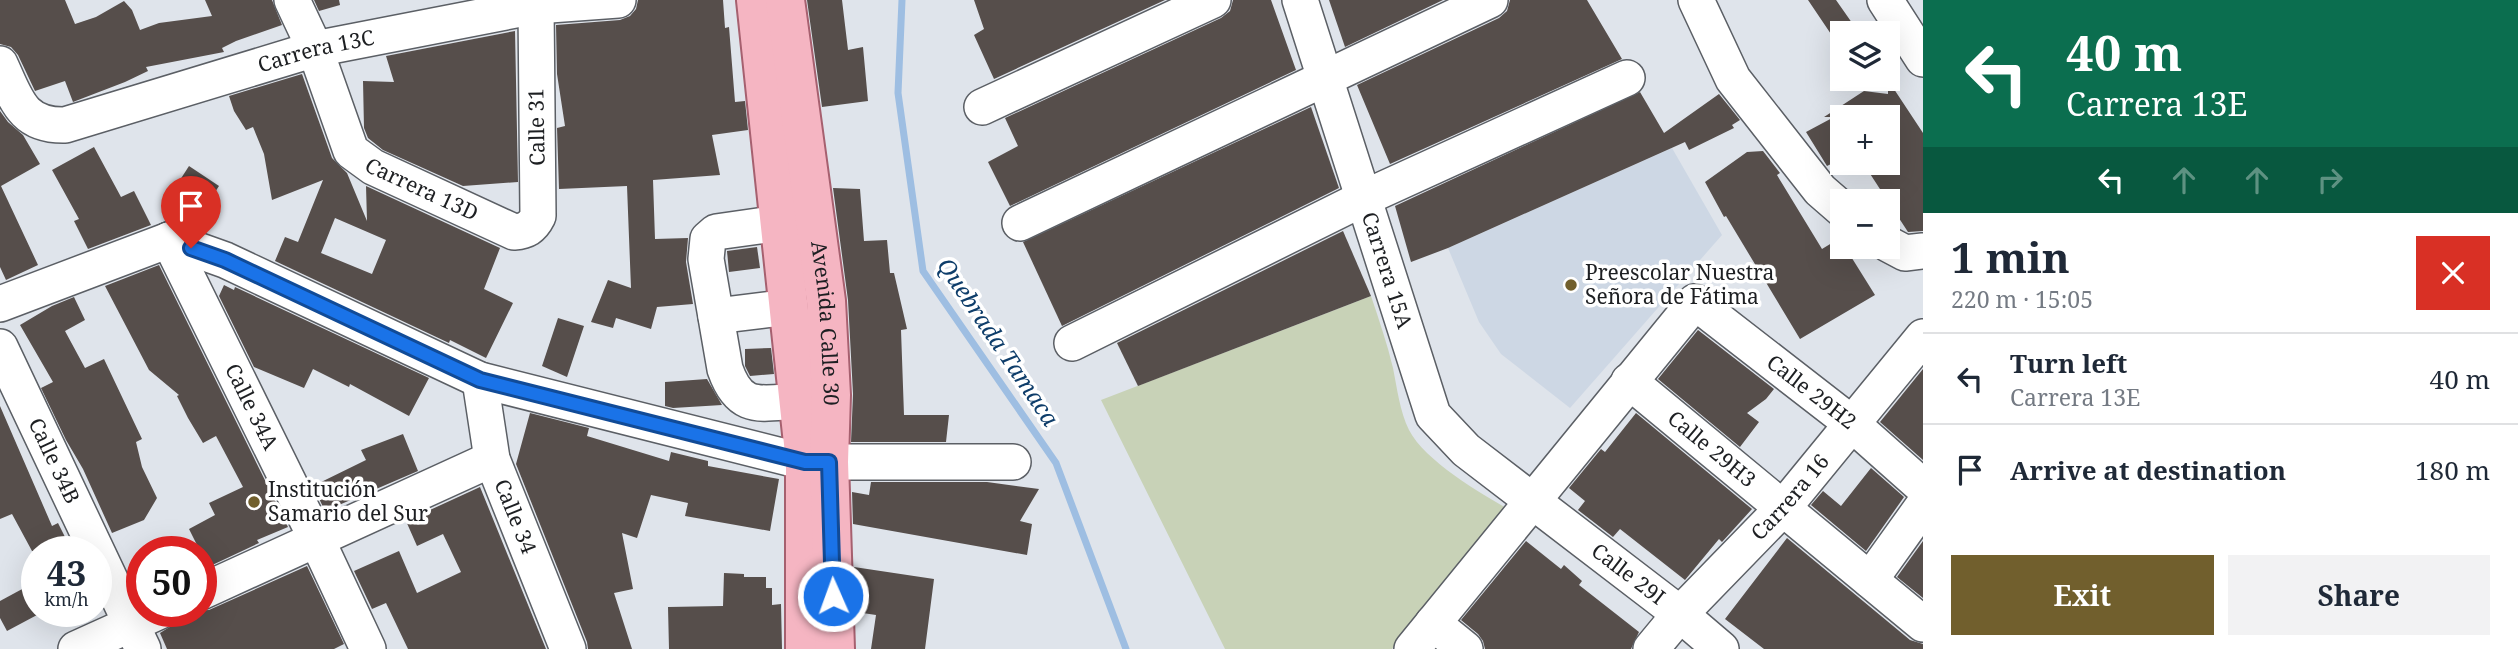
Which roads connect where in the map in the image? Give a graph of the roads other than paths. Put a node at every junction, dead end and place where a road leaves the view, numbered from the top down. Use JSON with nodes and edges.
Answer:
{"nodes":[{"id":1,"x":292,"y":0,"type":"edge"},
{"id":2,"x":618,"y":0,"type":"edge"},
{"id":3,"x":756,"y":0,"type":"edge"},
{"id":4,"x":785,"y":0,"type":"edge"},
{"id":5,"x":1213,"y":0,"type":"edge"},
{"id":6,"x":1300,"y":0,"type":"edge"},
{"id":7,"x":1490,"y":0,"type":"edge"},
{"id":8,"x":1696,"y":0,"type":"edge"},
{"id":9,"x":1885,"y":0,"type":"edge"},
{"id":10,"x":536,"y":6,"type":"junction"},
{"id":11,"x":315,"y":49,"type":"junction"},
{"id":12,"x":1923,"y":59,"type":"edge"},
{"id":13,"x":0,"y":64,"type":"edge"},
{"id":14,"x":1627,"y":78,"type":"dead end"},
{"id":15,"x":1326,"y":80,"type":"junction"},
{"id":16,"x":982,"y":107,"type":"dead end"},
{"id":17,"x":1364,"y":198,"type":"junction"},
{"id":18,"x":1830,"y":199,"type":"edge"},
{"id":19,"x":780,"y":223,"type":"junction"},
{"id":20,"x":1020,"y":223,"type":"dead end"},
{"id":21,"x":514,"y":232,"type":"joint"},
{"id":22,"x":169,"y":240,"type":"junction"},
{"id":23,"x":1900,"y":250,"type":"edge"},
{"id":24,"x":1923,"y":251,"type":"edge"},
{"id":25,"x":0,"y":304,"type":"edge"},
{"id":26,"x":789,"y":307,"type":"junction"},
{"id":27,"x":716,"y":316,"type":"junction"},
{"id":28,"x":1923,"y":337,"type":"edge"},
{"id":29,"x":1072,"y":343,"type":"dead end"},
{"id":30,"x":0,"y":347,"type":"edge"},
{"id":31,"x":480,"y":380,"type":"junction"},
{"id":32,"x":1629,"y":381,"type":"junction"},
{"id":33,"x":799,"y":401,"type":"junction"},
{"id":34,"x":1851,"y":423,"type":"junction"},
{"id":35,"x":492,"y":459,"type":"junction"},
{"id":36,"x":817,"y":462,"type":"junction"},
{"id":37,"x":1013,"y":462,"type":"dead end"},
{"id":38,"x":1923,"y":487,"type":"edge"},
{"id":39,"x":1532,"y":502,"type":"junction"},
{"id":40,"x":1923,"y":506,"type":"edge"},
{"id":41,"x":1783,"y":508,"type":"junction"},
{"id":42,"x":316,"y":538,"type":"junction"},
{"id":43,"x":1870,"y":580,"type":"junction"},
{"id":44,"x":217,"y":584,"type":"edge"},
{"id":45,"x":1680,"y":614,"type":"junction"},
{"id":46,"x":1923,"y":624,"type":"edge"},
{"id":47,"x":145,"y":628,"type":"edge"},
{"id":48,"x":1422,"y":636,"type":"edge"},
{"id":49,"x":76,"y":649,"type":"edge"},
{"id":50,"x":368,"y":649,"type":"edge"},
{"id":51,"x":568,"y":649,"type":"edge"},
{"id":52,"x":805,"y":649,"type":"edge"},
{"id":53,"x":835,"y":649,"type":"edge"},
{"id":54,"x":1465,"y":649,"type":"edge"},
{"id":55,"x":1651,"y":649,"type":"edge"},
{"id":56,"x":1721,"y":649,"type":"edge"}],
"edges":[{"from":1,"to":11,"type":"street"},
{"from":2,"to":10,"type":"street","name":"Carrera 13C"},
{"from":3,"to":19,"type":"main road","name":"Avenida Calle 30"},
{"from":4,"to":36,"type":"main road","name":"Avenida Calle 30"},
{"from":5,"to":16,"type":"street"},
{"from":6,"to":15,"type":"street","name":"Carrera 15A"},
{"from":7,"to":15,"type":"street"},
{"from":8,"to":18,"type":"street"},
{"from":9,"to":12,"type":"street"},
{"from":10,"to":11,"type":"street","name":"Carrera 13C"},
{"from":10,"to":21,"type":"street","name":"Calle 31"},
{"from":11,"to":13,"type":"street","name":"Carrera 13C"},
{"from":11,"to":21,"type":"street","name":"Carrera 13D"},
{"from":14,"to":17,"type":"street"},
{"from":15,"to":17,"type":"street","name":"Carrera 15A"},
{"from":15,"to":20,"type":"street"},
{"from":17,"to":29,"type":"street"},
{"from":17,"to":39,"type":"street","name":"Carrera 15A"},
{"from":19,"to":26,"type":"main road","name":"Avenida Calle 30"},
{"from":19,"to":27,"type":"street"},
{"from":22,"to":25,"type":"street"},
{"from":22,"to":31,"type":"street"},
{"from":22,"to":42,"type":"street","name":"Calle 34A"},
{"from":23,"to":24,"type":"street"},
{"from":26,"to":27,"type":"street"},
{"from":26,"to":33,"type":"main road","name":"Avenida Calle 30"},
{"from":27,"to":33,"type":"street"},
{"from":28,"to":34,"type":"street","name":"Carrera 16"},
{"from":30,"to":47,"type":"street","name":"Calle 34B"},
{"from":31,"to":35,"type":"street","name":"Calle 34"},
{"from":31,"to":36,"type":"street"},
{"from":32,"to":34,"type":"street","name":"Calle 29H2"},
{"from":32,"to":39,"type":"street"},
{"from":32,"to":41,"type":"street","name":"Calle 29H3"},
{"from":33,"to":36,"type":"main road","name":"Avenida Calle 30"},
{"from":34,"to":38,"type":"street","name":"Calle 29H2"},
{"from":34,"to":41,"type":"street","name":"Carrera 16"},
{"from":35,"to":42,"type":"street"},
{"from":35,"to":51,"type":"street","name":"Calle 34"},
{"from":36,"to":37,"type":"street"},
{"from":36,"to":52,"type":"main road","name":"Avenida Calle 30"},
{"from":36,"to":53,"type":"main road","name":"Avenida Calle 30"},
{"from":39,"to":45,"type":"street","name":"Calle 29I"},
{"from":39,"to":48,"type":"street"},
{"from":40,"to":43,"type":"street"},
{"from":41,"to":43,"type":"street","name":"Calle 29H3"},
{"from":41,"to":45,"type":"street","name":"Carrera 16"},
{"from":42,"to":44,"type":"street"},
{"from":42,"to":50,"type":"street","name":"Calle 34A"},
{"from":43,"to":46,"type":"street","name":"Calle 29H3"},
{"from":45,"to":55,"type":"street","name":"Carrera 16"},
{"from":45,"to":56,"type":"street","name":"Calle 29I"},
{"from":47,"to":49,"type":"street"},
{"from":48,"to":54,"type":"street"}]}
